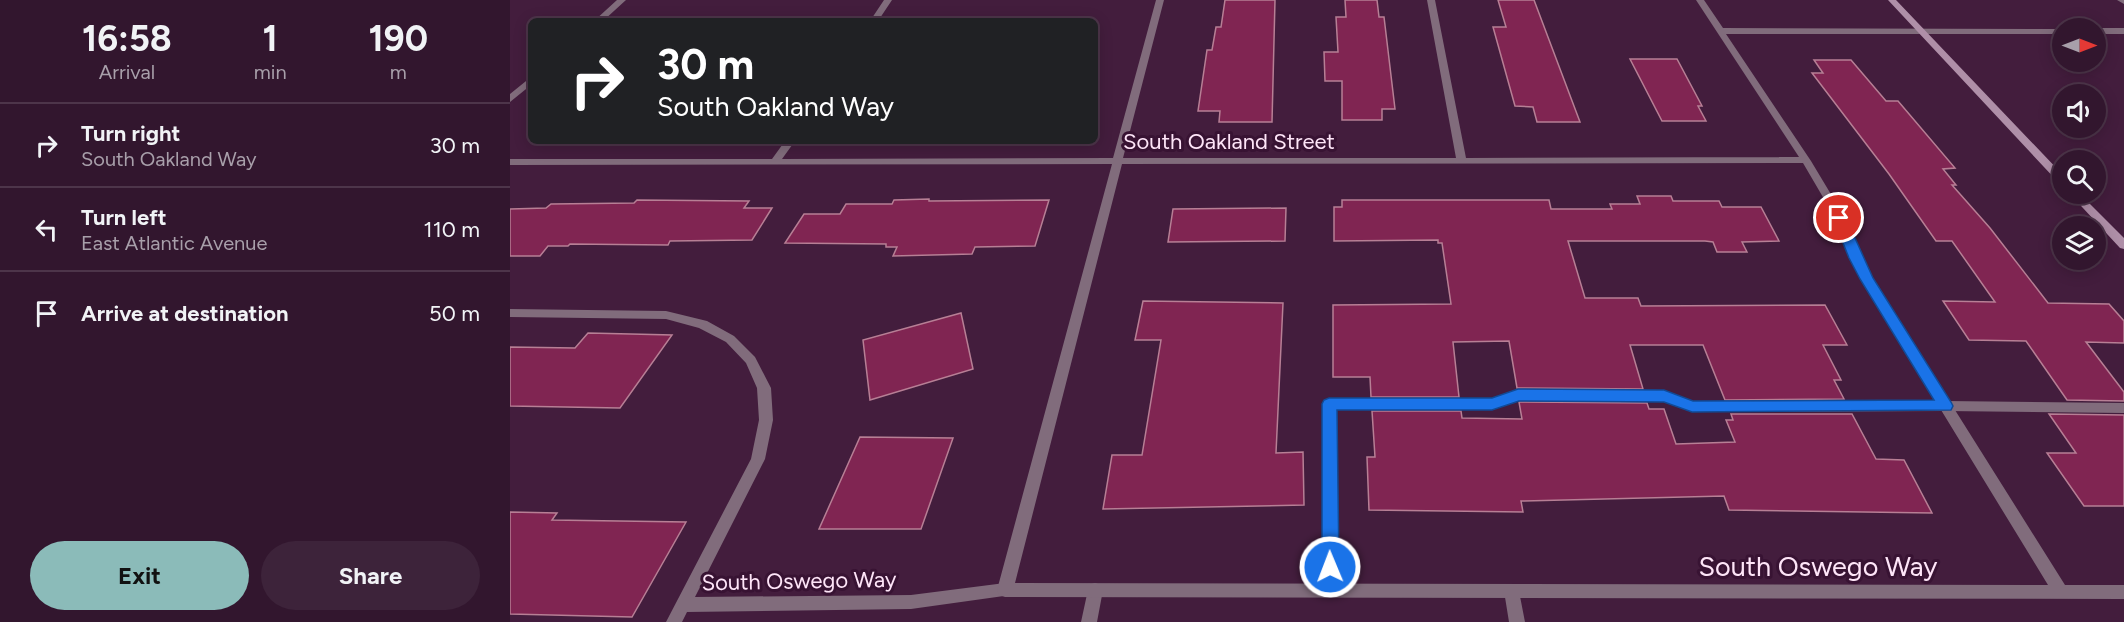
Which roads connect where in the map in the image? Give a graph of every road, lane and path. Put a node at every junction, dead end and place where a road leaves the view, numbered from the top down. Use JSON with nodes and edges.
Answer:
{"nodes":[{"id":1,"x":622,"y":0,"type":"edge"},
{"id":2,"x":888,"y":0,"type":"edge"},
{"id":3,"x":1160,"y":0,"type":"edge"},
{"id":4,"x":1431,"y":0,"type":"edge"},
{"id":5,"x":1700,"y":0,"type":"edge"},
{"id":6,"x":1892,"y":0,"type":"edge"},
{"id":7,"x":601,"y":18,"type":"edge"},
{"id":8,"x":875,"y":18,"type":"edge"},
{"id":9,"x":1722,"y":31,"type":"junction"},
{"id":10,"x":1921,"y":31,"type":"junction"},
{"id":11,"x":2052,"y":31,"type":"edge"},
{"id":12,"x":2106,"y":31,"type":"edge"},
{"id":13,"x":2124,"y":31,"type":"edge"},
{"id":14,"x":528,"y":83,"type":"edge"},
{"id":15,"x":510,"y":99,"type":"edge"},
{"id":16,"x":788,"y":144,"type":"edge"},
{"id":17,"x":1805,"y":160,"type":"junction"},
{"id":18,"x":776,"y":161,"type":"junction"},
{"id":19,"x":1119,"y":161,"type":"junction"},
{"id":20,"x":1462,"y":161,"type":"junction"},
{"id":21,"x":510,"y":162,"type":"edge"},
{"id":22,"x":2052,"y":169,"type":"edge"},
{"id":23,"x":2085,"y":204,"type":"edge"},
{"id":24,"x":2124,"y":245,"type":"edge"},
{"id":25,"x":510,"y":313,"type":"edge"},
{"id":26,"x":1945,"y":406,"type":"junction"},
{"id":27,"x":2124,"y":408,"type":"edge"},
{"id":28,"x":1005,"y":590,"type":"junction"},
{"id":29,"x":1095,"y":590,"type":"junction"},
{"id":30,"x":1331,"y":590,"type":"junction"},
{"id":31,"x":1512,"y":591,"type":"junction"},
{"id":32,"x":2061,"y":592,"type":"junction"},
{"id":33,"x":2124,"y":592,"type":"edge"},
{"id":34,"x":683,"y":605,"type":"junction"},
{"id":35,"x":674,"y":622,"type":"edge"},
{"id":36,"x":1089,"y":622,"type":"edge"},
{"id":37,"x":1517,"y":622,"type":"edge"}],
"edges":[{"from":1,"to":7,"type":"street"},
{"from":2,"to":8,"type":"street"},
{"from":3,"to":19,"type":"street"},
{"from":4,"to":20,"type":"street"},
{"from":5,"to":9,"type":"street"},
{"from":6,"to":10,"type":"street"},
{"from":9,"to":10,"type":"street"},
{"from":9,"to":17,"type":"street"},
{"from":10,"to":11,"type":"street"},
{"from":10,"to":22,"type":"street"},
{"from":12,"to":13,"type":"street"},
{"from":14,"to":15,"type":"street"},
{"from":16,"to":18,"type":"street"},
{"from":17,"to":20,"type":"street","name":"South Oakland Street"},
{"from":17,"to":26,"type":"street"},
{"from":18,"to":19,"type":"street","name":"South Oakland Street"},
{"from":18,"to":21,"type":"street","name":"South Oakland Street"},
{"from":19,"to":20,"type":"street","name":"South Oakland Street"},
{"from":19,"to":28,"type":"street"},
{"from":23,"to":24,"type":"street"},
{"from":25,"to":34,"type":"street","name":"South Oswego Way"},
{"from":26,"to":27,"type":"street"},
{"from":26,"to":30,"type":"street"},
{"from":26,"to":32,"type":"street"},
{"from":28,"to":29,"type":"street","name":"South Oswego Way"},
{"from":28,"to":34,"type":"street","name":"South Oswego Way"},
{"from":29,"to":30,"type":"street","name":"South Oswego Way"},
{"from":29,"to":36,"type":"street"},
{"from":30,"to":31,"type":"street","name":"South Oswego Way"},
{"from":31,"to":32,"type":"street","name":"South Oswego Way"},
{"from":31,"to":37,"type":"street"},
{"from":32,"to":33,"type":"street","name":"South Oswego Way"},
{"from":34,"to":35,"type":"street"}]}
